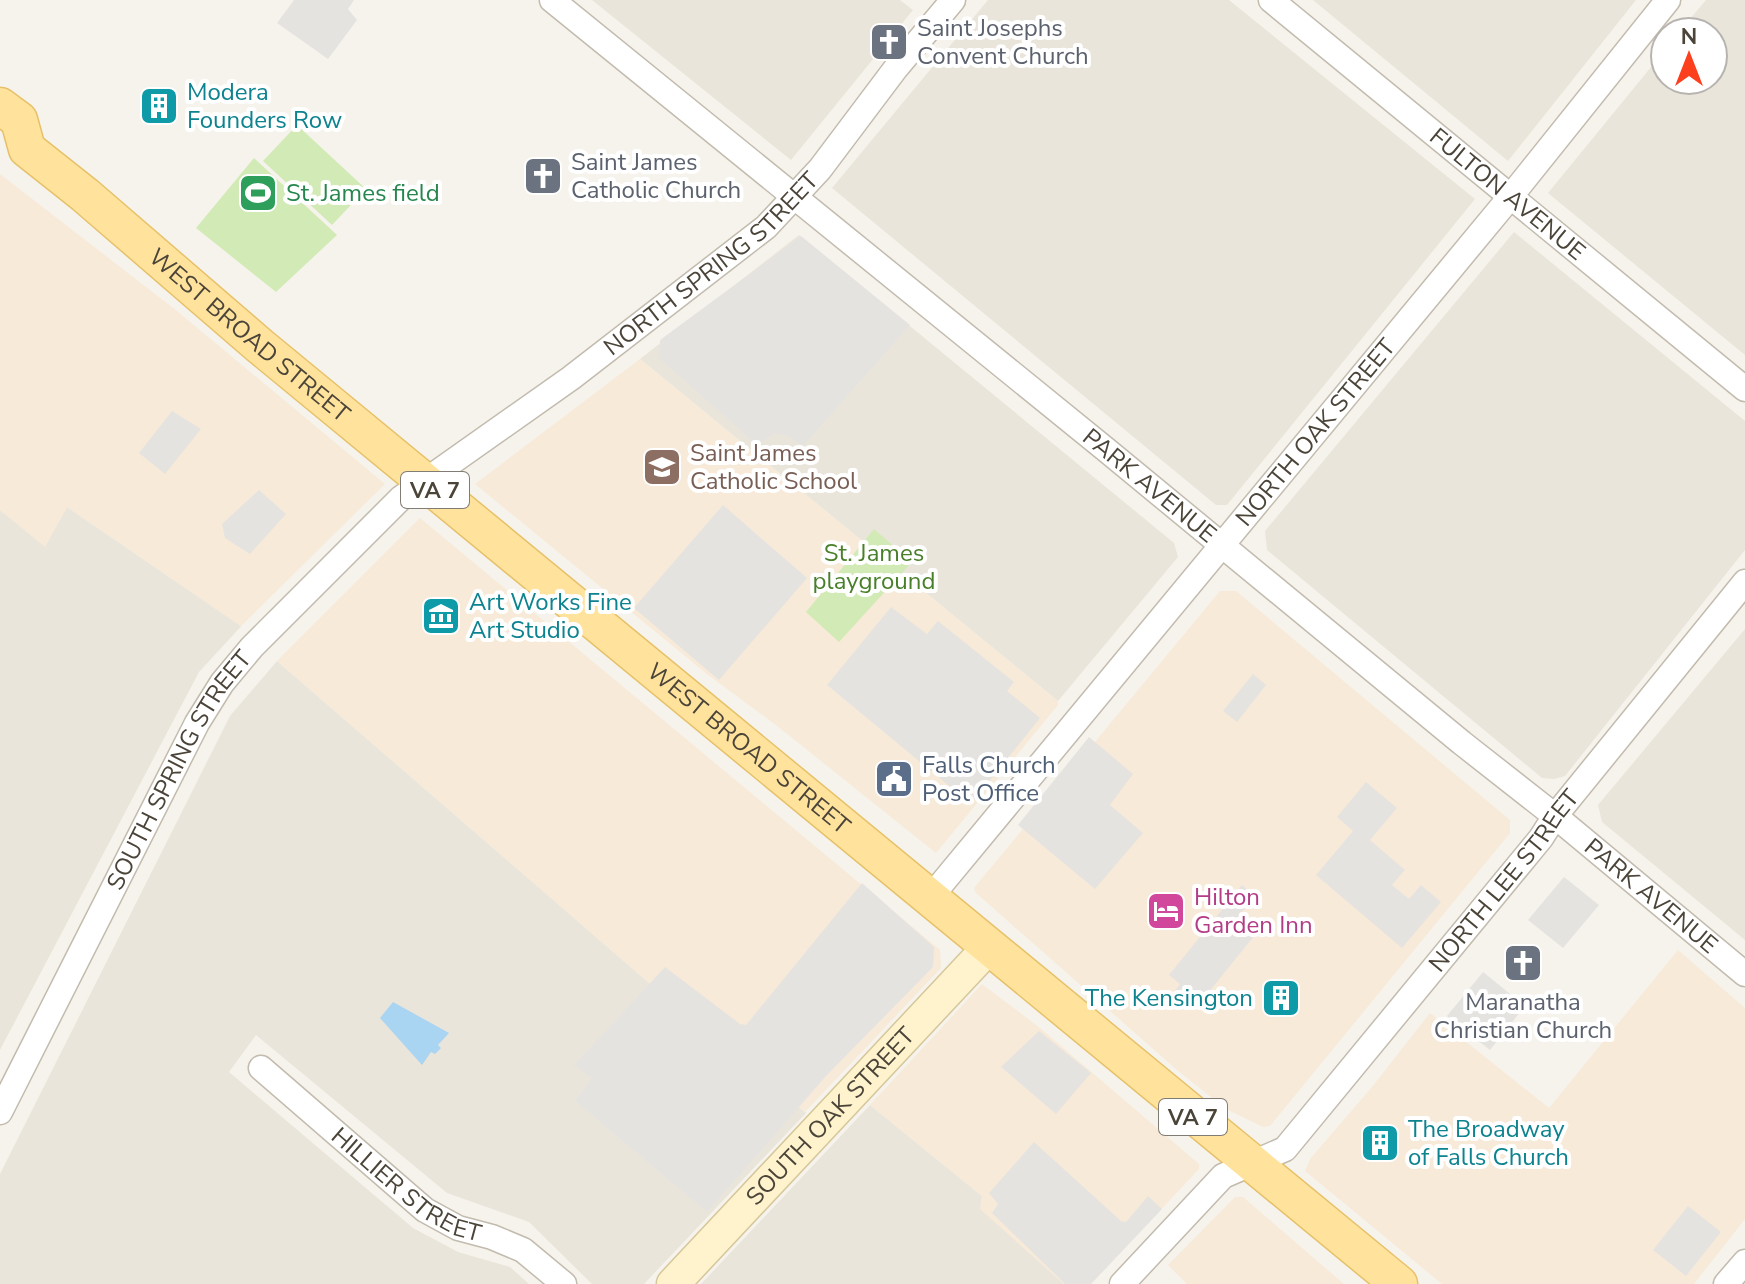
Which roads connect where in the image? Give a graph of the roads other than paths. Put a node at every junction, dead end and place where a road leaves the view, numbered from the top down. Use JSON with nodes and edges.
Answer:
{"nodes":[{"id":1,"x":552,"y":0,"type":"edge"},
{"id":2,"x":953,"y":0,"type":"edge"},
{"id":3,"x":1271,"y":0,"type":"edge"},
{"id":4,"x":1668,"y":0,"type":"edge"},
{"id":5,"x":0,"y":106,"type":"edge"},
{"id":6,"x":13,"y":149,"type":"edge"},
{"id":7,"x":1511,"y":196,"type":"junction"},
{"id":8,"x":797,"y":197,"type":"junction"},
{"id":9,"x":1745,"y":389,"type":"edge"},
{"id":10,"x":425,"y":481,"type":"junction"},
{"id":11,"x":1222,"y":544,"type":"junction"},
{"id":12,"x":1745,"y":582,"type":"edge"},
{"id":13,"x":1555,"y":816,"type":"junction"},
{"id":14,"x":929,"y":899,"type":"junction"},
{"id":15,"x":989,"y":947,"type":"junction"},
{"id":16,"x":1745,"y":974,"type":"edge"},
{"id":17,"x":261,"y":1068,"type":"dead end"},
{"id":18,"x":0,"y":1112,"type":"edge"},
{"id":19,"x":1252,"y":1165,"type":"junction"},
{"id":20,"x":1745,"y":1262,"type":"edge"},
{"id":21,"x":564,"y":1284,"type":"edge"},
{"id":22,"x":673,"y":1284,"type":"edge"},
{"id":23,"x":1122,"y":1284,"type":"edge"},
{"id":24,"x":1399,"y":1284,"type":"edge"},
{"id":25,"x":1726,"y":1284,"type":"edge"}],
"edges":[{"from":1,"to":8,"type":"street","name":"PARK AVENUE"},
{"from":2,"to":8,"type":"street","name":"NORTH SPRING STREET"},
{"from":3,"to":7,"type":"street","name":"FULTON AVENUE"},
{"from":4,"to":7,"type":"street","name":"NORTH OAK STREET"},
{"from":5,"to":6,"type":"main road","name":"WEST BROAD STREET","number":"VA 7"},
{"from":6,"to":10,"type":"main road","name":"WEST BROAD STREET","number":"VA 7"},
{"from":7,"to":9,"type":"street","name":"FULTON AVENUE"},
{"from":7,"to":11,"type":"street","name":"NORTH OAK STREET"},
{"from":8,"to":10,"type":"street","name":"NORTH SPRING STREET"},
{"from":8,"to":11,"type":"street","name":"PARK AVENUE"},
{"from":10,"to":14,"type":"main road","name":"WEST BROAD STREET","number":"VA 7"},
{"from":10,"to":18,"type":"street","name":"SOUTH SPRING STREET"},
{"from":11,"to":13,"type":"street","name":"PARK AVENUE"},
{"from":11,"to":14,"type":"street","name":"NORTH OAK STREET"},
{"from":12,"to":13,"type":"street","name":"NORTH LEE STREET"},
{"from":13,"to":16,"type":"street","name":"PARK AVENUE"},
{"from":13,"to":19,"type":"street","name":"NORTH LEE STREET"},
{"from":14,"to":15,"type":"main road","name":"WEST BROAD STREET","number":"VA 7"},
{"from":15,"to":19,"type":"main road","name":"WEST BROAD STREET","number":"VA 7"},
{"from":15,"to":22,"type":"street","name":"SOUTH OAK STREET"},
{"from":17,"to":21,"type":"street","name":"HILLIER STREET"},
{"from":19,"to":23,"type":"street","name":"NORTH LEE STREET"},
{"from":19,"to":24,"type":"main road","name":"WEST BROAD STREET","number":"VA 7"},
{"from":20,"to":25,"type":"street"}]}
